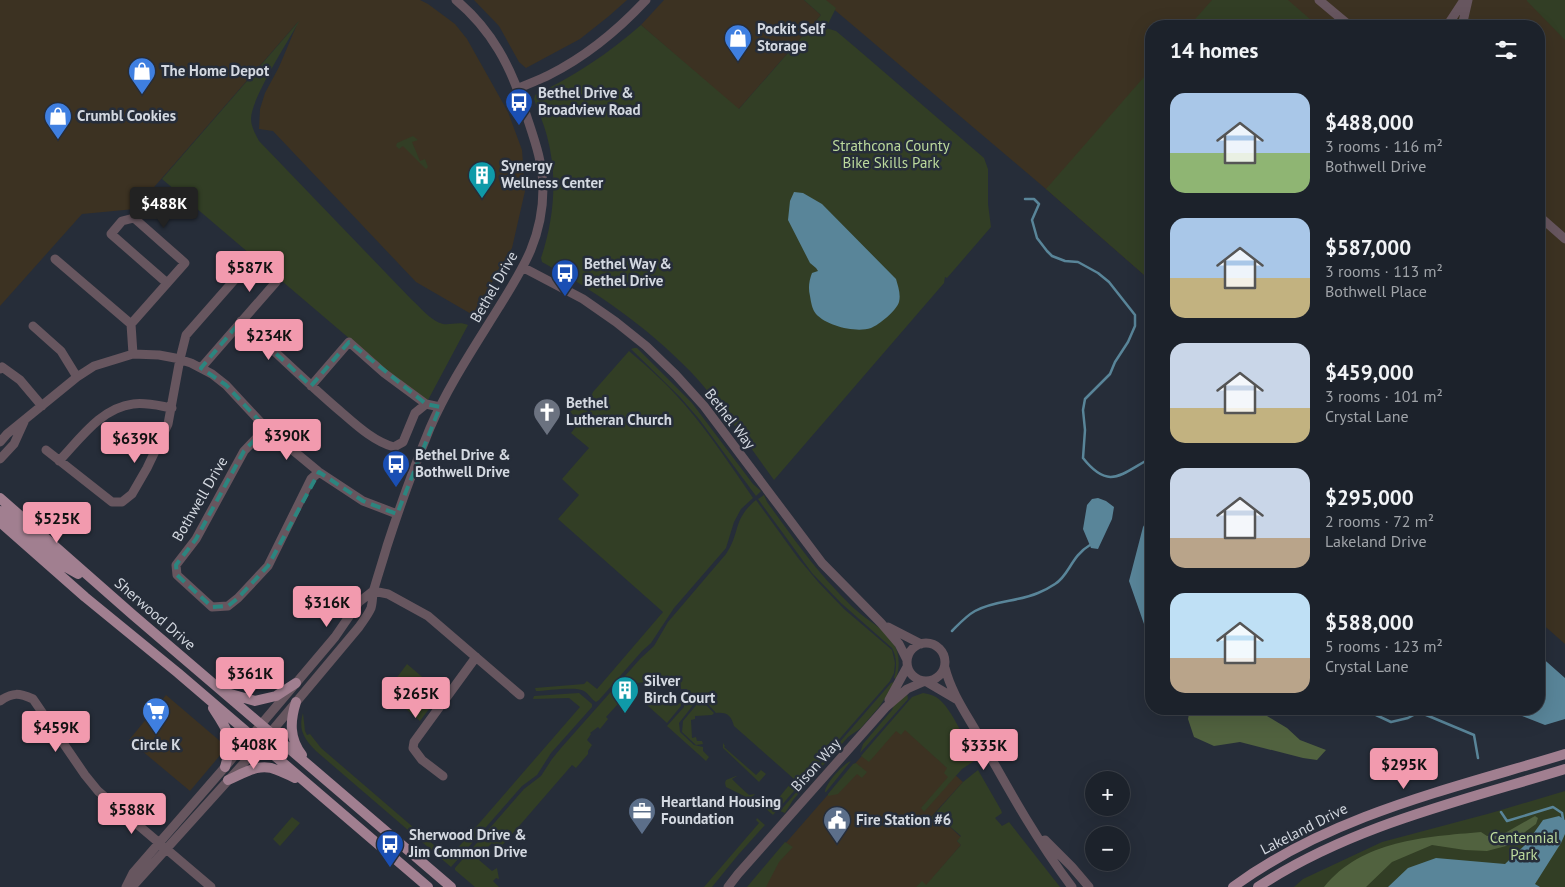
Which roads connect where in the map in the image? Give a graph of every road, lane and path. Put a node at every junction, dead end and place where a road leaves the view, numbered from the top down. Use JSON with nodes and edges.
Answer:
{"nodes":[{"id":1,"x":456,"y":0,"type":"edge"},
{"id":2,"x":646,"y":0,"type":"edge"},
{"id":3,"x":1319,"y":0,"type":"edge"},
{"id":4,"x":1464,"y":0,"type":"edge"},
{"id":5,"x":1468,"y":0,"type":"edge"},
{"id":6,"x":1343,"y":20,"type":"edge"},
{"id":7,"x":1451,"y":20,"type":"edge"},
{"id":8,"x":1463,"y":20,"type":"edge"},
{"id":9,"x":517,"y":89,"type":"junction"},
{"id":10,"x":1545,"y":221,"type":"edge"},
{"id":11,"x":1565,"y":239,"type":"edge"},
{"id":12,"x":55,"y":259,"type":"dead end"},
{"id":13,"x":251,"y":261,"type":"dead end"},
{"id":14,"x":524,"y":268,"type":"junction"},
{"id":15,"x":276,"y":282,"type":"dead end"},
{"id":16,"x":167,"y":283,"type":"junction"},
{"id":17,"x":241,"y":321,"type":"junction"},
{"id":18,"x":131,"y":324,"type":"junction"},
{"id":19,"x":33,"y":326,"type":"dead end"},
{"id":20,"x":133,"y":354,"type":"junction"},
{"id":21,"x":180,"y":359,"type":"junction"},
{"id":22,"x":202,"y":368,"type":"junction"},
{"id":23,"x":0,"y":369,"type":"edge"},
{"id":24,"x":77,"y":377,"type":"junction"},
{"id":25,"x":311,"y":386,"type":"junction"},
{"id":26,"x":426,"y":404,"type":"junction"},
{"id":27,"x":42,"y":406,"type":"junction"},
{"id":28,"x":172,"y":408,"type":"junction"},
{"id":29,"x":440,"y":408,"type":"junction"},
{"id":30,"x":25,"y":419,"type":"junction"},
{"id":31,"x":266,"y":428,"type":"junction"},
{"id":32,"x":0,"y":442,"type":"edge"},
{"id":33,"x":46,"y":450,"type":"dead end"},
{"id":34,"x":0,"y":459,"type":"edge"},
{"id":35,"x":60,"y":461,"type":"junction"},
{"id":36,"x":319,"y":472,"type":"junction"},
{"id":37,"x":0,"y":491,"type":"edge"},
{"id":38,"x":0,"y":498,"type":"edge"},
{"id":39,"x":0,"y":511,"type":"edge"},
{"id":40,"x":397,"y":514,"type":"junction"},
{"id":41,"x":26,"y":521,"type":"junction"},
{"id":42,"x":0,"y":522,"type":"edge"},
{"id":43,"x":104,"y":590,"type":"junction"},
{"id":44,"x":374,"y":591,"type":"junction"},
{"id":45,"x":882,"y":623,"type":"junction"},
{"id":46,"x":921,"y":644,"type":"junction"},
{"id":47,"x":476,"y":657,"type":"junction"},
{"id":48,"x":907,"y":664,"type":"junction"},
{"id":49,"x":945,"y":668,"type":"junction"},
{"id":50,"x":925,"y":682,"type":"junction"},
{"id":51,"x":296,"y":683,"type":"junction"},
{"id":52,"x":223,"y":692,"type":"junction"},
{"id":53,"x":520,"y":694,"type":"dead end"},
{"id":54,"x":206,"y":697,"type":"junction"},
{"id":55,"x":0,"y":701,"type":"edge"},
{"id":56,"x":958,"y":701,"type":"junction"},
{"id":57,"x":296,"y":702,"type":"junction"},
{"id":58,"x":886,"y":707,"type":"junction"},
{"id":59,"x":261,"y":724,"type":"junction"},
{"id":60,"x":271,"y":732,"type":"junction"},
{"id":61,"x":252,"y":736,"type":"junction"},
{"id":62,"x":261,"y":744,"type":"junction"},
{"id":63,"x":1565,"y":754,"type":"edge"},
{"id":64,"x":310,"y":766,"type":"junction"},
{"id":65,"x":226,"y":767,"type":"junction"},
{"id":66,"x":1565,"y":769,"type":"edge"},
{"id":67,"x":443,"y":776,"type":"dead end"},
{"id":68,"x":228,"y":780,"type":"junction"},
{"id":69,"x":302,"y":781,"type":"junction"},
{"id":70,"x":1032,"y":828,"type":"junction"},
{"id":71,"x":159,"y":843,"type":"junction"},
{"id":72,"x":167,"y":850,"type":"junction"},
{"id":73,"x":126,"y":887,"type":"edge"},
{"id":74,"x":132,"y":887,"type":"edge"},
{"id":75,"x":211,"y":887,"type":"edge"},
{"id":76,"x":428,"y":887,"type":"edge"},
{"id":77,"x":451,"y":887,"type":"edge"},
{"id":78,"x":728,"y":887,"type":"edge"},
{"id":79,"x":1072,"y":887,"type":"edge"},
{"id":80,"x":1089,"y":887,"type":"edge"},
{"id":81,"x":1233,"y":887,"type":"edge"},
{"id":82,"x":1258,"y":887,"type":"edge"}],
"edges":[{"from":1,"to":9,"type":"street","name":"Bethel Drive"},
{"from":2,"to":9,"type":"street"},
{"from":3,"to":6,"type":"street"},
{"from":4,"to":7,"type":"street"},
{"from":5,"to":8,"type":"street"},
{"from":9,"to":14,"type":"street","name":"Bethel Drive"},
{"from":10,"to":11,"type":"street"},
{"from":12,"to":18,"type":"street"},
{"from":13,"to":21,"type":"street"},
{"from":14,"to":29,"type":"street","name":"Bethel Drive"},
{"from":14,"to":45,"type":"street","name":"Bethel Way"},
{"from":15,"to":17,"type":"street"},
{"from":16,"to":16,"type":"street"},
{"from":16,"to":18,"type":"street"},
{"from":17,"to":22,"type":"street"},
{"from":17,"to":25,"type":"street"},
{"from":18,"to":20,"type":"street"},
{"from":19,"to":24,"type":"street"},
{"from":20,"to":21,"type":"street"},
{"from":20,"to":24,"type":"street"},
{"from":21,"to":22,"type":"street"},
{"from":21,"to":28,"type":"street"},
{"from":22,"to":31,"type":"street"},
{"from":23,"to":27,"type":"street"},
{"from":24,"to":27,"type":"street"},
{"from":25,"to":26,"type":"street"},
{"from":25,"to":26,"type":"street"},
{"from":26,"to":29,"type":"street"},
{"from":27,"to":30,"type":"street"},
{"from":28,"to":35,"type":"street"},
{"from":28,"to":35,"type":"street"},
{"from":29,"to":40,"type":"street","name":"Bethel Drive"},
{"from":30,"to":32,"type":"street"},
{"from":30,"to":34,"type":"street"},
{"from":31,"to":36,"type":"street"},
{"from":31,"to":36,"type":"street","name":"Bothwell Drive"},
{"from":33,"to":35,"type":"street"},
{"from":36,"to":40,"type":"street"},
{"from":37,"to":41,"type":"main road"},
{"from":38,"to":41,"type":"main road","name":"Sherwood Drive"},
{"from":39,"to":43,"type":"main road"},
{"from":40,"to":44,"type":"street","name":"Bethel Drive"},
{"from":41,"to":43,"type":"main road","name":"Sherwood Drive"},
{"from":42,"to":54,"type":"main road","name":"Sherwood Drive"},
{"from":43,"to":52,"type":"main road","name":"Sherwood Drive"},
{"from":44,"to":47,"type":"street"},
{"from":44,"to":51,"type":"street"},
{"from":44,"to":57,"type":"street","name":"Bethel Drive"},
{"from":45,"to":46,"type":"street","name":"Bethel Way"},
{"from":45,"to":48,"type":"street","name":"Bethel Way"},
{"from":46,"to":48,"type":"street"},
{"from":46,"to":49,"type":"street"},
{"from":47,"to":53,"type":"street"},
{"from":47,"to":67,"type":"street"},
{"from":48,"to":50,"type":"street"},
{"from":48,"to":58,"type":"street","name":"Bison Way"},
{"from":49,"to":50,"type":"street"},
{"from":49,"to":56,"type":"street"},
{"from":50,"to":56,"type":"street"},
{"from":50,"to":58,"type":"street","name":"Bison Way"},
{"from":51,"to":52,"type":"main road"},
{"from":51,"to":59,"type":"street"},
{"from":52,"to":59,"type":"main road","name":"Sherwood Drive"},
{"from":54,"to":61,"type":"main road","name":"Sherwood Drive"},
{"from":54,"to":65,"type":"main road"},
{"from":55,"to":71,"type":"street"},
{"from":56,"to":70,"type":"street"},
{"from":57,"to":60,"type":"street","name":"Bethel Drive"},
{"from":57,"to":64,"type":"main road"},
{"from":58,"to":78,"type":"street","name":"Bison Way"},
{"from":59,"to":60,"type":"main road","name":"Sherwood Drive"},
{"from":59,"to":61,"type":"street"},
{"from":60,"to":62,"type":"street","name":"Bethel Drive"},
{"from":60,"to":64,"type":"main road","name":"Sherwood Drive"},
{"from":61,"to":62,"type":"main road","name":"Sherwood Drive"},
{"from":61,"to":65,"type":"street"},
{"from":62,"to":68,"type":"street","name":"Bethel Drive"},
{"from":62,"to":69,"type":"main road","name":"Sherwood Drive"},
{"from":63,"to":81,"type":"main road","name":"Lakeland Drive"},
{"from":64,"to":77,"type":"main road","name":"Sherwood Drive"},
{"from":65,"to":71,"type":"street"},
{"from":66,"to":82,"type":"main road","name":"Lakeland Drive"},
{"from":68,"to":69,"type":"main road"},
{"from":68,"to":72,"type":"street","name":"Bethel Drive"},
{"from":69,"to":76,"type":"main road","name":"Sherwood Drive"},
{"from":70,"to":79,"type":"street"},
{"from":70,"to":80,"type":"street"},
{"from":71,"to":72,"type":"street"},
{"from":71,"to":73,"type":"street"},
{"from":72,"to":74,"type":"street","name":"Bethel Drive"},
{"from":72,"to":75,"type":"street"}]}
